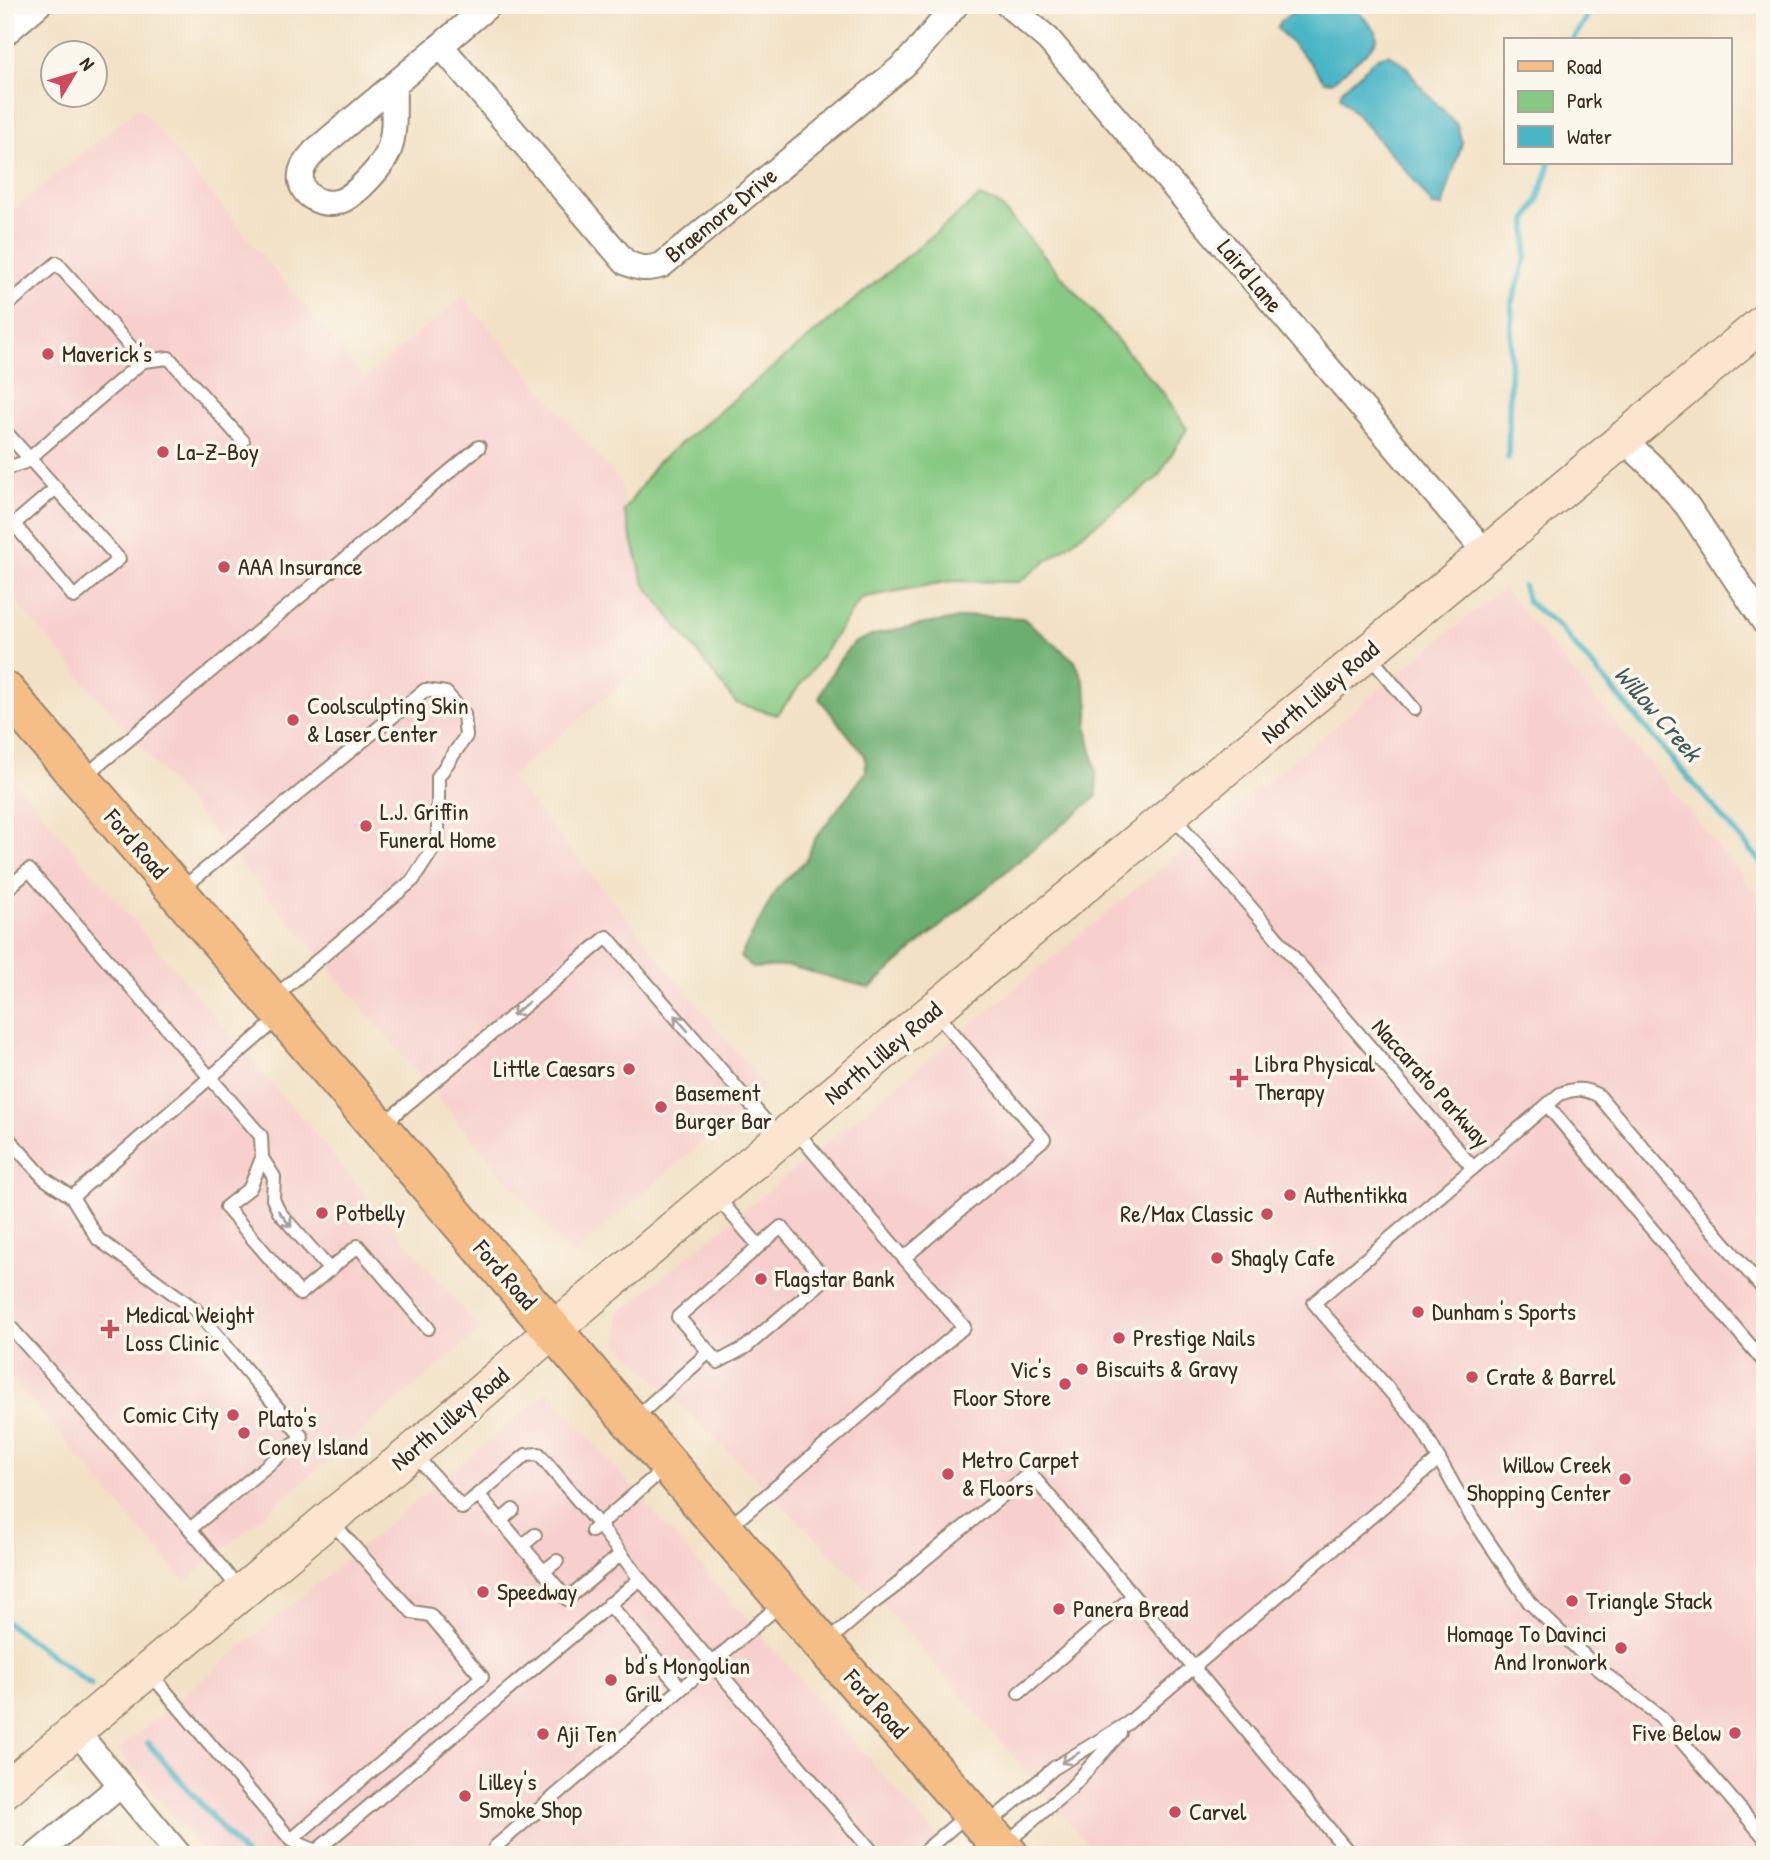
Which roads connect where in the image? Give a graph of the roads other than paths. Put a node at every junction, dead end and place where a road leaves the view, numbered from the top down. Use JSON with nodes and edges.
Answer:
{"nodes":[{"id":1,"x":38,"y":5,"type":"edge"},
{"id":2,"x":489,"y":5,"type":"edge"},
{"id":3,"x":956,"y":5,"type":"edge"},
{"id":4,"x":1008,"y":5,"type":"edge"},
{"id":5,"x":5,"y":33,"type":"edge"},
{"id":6,"x":441,"y":46,"type":"junction"},
{"id":7,"x":394,"y":86,"type":"junction"},
{"id":8,"x":5,"y":307,"type":"edge"},
{"id":9,"x":1765,"y":321,"type":"edge"},
{"id":10,"x":144,"y":361,"type":"junction"},
{"id":11,"x":5,"y":431,"type":"edge"},
{"id":12,"x":1624,"y":440,"type":"junction"},
{"id":13,"x":243,"y":441,"type":"dead end"},
{"id":14,"x":479,"y":447,"type":"dead end"},
{"id":15,"x":29,"y":458,"type":"junction"},
{"id":16,"x":5,"y":469,"type":"edge"},
{"id":17,"x":56,"y":488,"type":"junction"},
{"id":18,"x":1486,"y":553,"type":"junction"},
{"id":19,"x":1765,"y":623,"type":"edge"},
{"id":20,"x":1367,"y":653,"type":"junction"},
{"id":21,"x":5,"y":691,"type":"edge"},
{"id":22,"x":1413,"y":709,"type":"dead end"},
{"id":23,"x":82,"y":780,"type":"junction"},
{"id":24,"x":1171,"y":814,"type":"junction"},
{"id":25,"x":5,"y":891,"type":"edge"},
{"id":26,"x":177,"y":892,"type":"junction"},
{"id":27,"x":277,"y":1007,"type":"junction"},
{"id":28,"x":934,"y":1010,"type":"junction"},
{"id":29,"x":211,"y":1077,"type":"junction"},
{"id":30,"x":1547,"y":1105,"type":"junction"},
{"id":31,"x":379,"y":1127,"type":"junction"},
{"id":32,"x":787,"y":1134,"type":"junction"},
{"id":33,"x":5,"y":1135,"type":"edge"},
{"id":34,"x":262,"y":1158,"type":"junction"},
{"id":35,"x":1473,"y":1168,"type":"junction"},
{"id":36,"x":715,"y":1195,"type":"junction"},
{"id":37,"x":72,"y":1197,"type":"junction"},
{"id":38,"x":758,"y":1245,"type":"junction"},
{"id":39,"x":904,"y":1258,"type":"junction"},
{"id":40,"x":330,"y":1269,"type":"junction"},
{"id":41,"x":1765,"y":1292,"type":"edge"},
{"id":42,"x":5,"y":1321,"type":"edge"},
{"id":43,"x":428,"y":1328,"type":"dead end"},
{"id":44,"x":553,"y":1331,"type":"junction"},
{"id":45,"x":709,"y":1352,"type":"junction"},
{"id":46,"x":1765,"y":1363,"type":"edge"},
{"id":47,"x":631,"y":1421,"type":"junction"},
{"id":48,"x":412,"y":1452,"type":"junction"},
{"id":49,"x":1439,"y":1459,"type":"junction"},
{"id":50,"x":668,"y":1465,"type":"junction"},
{"id":51,"x":478,"y":1494,"type":"junction"},
{"id":52,"x":513,"y":1510,"type":"dead end"},
{"id":53,"x":329,"y":1518,"type":"junction"},
{"id":54,"x":500,"y":1521,"type":"junction"},
{"id":55,"x":596,"y":1528,"type":"junction"},
{"id":56,"x":190,"y":1529,"type":"junction"},
{"id":57,"x":725,"y":1531,"type":"junction"},
{"id":58,"x":535,"y":1535,"type":"dead end"},
{"id":59,"x":522,"y":1546,"type":"junction"},
{"id":60,"x":621,"y":1554,"type":"junction"},
{"id":61,"x":557,"y":1561,"type":"dead end"},
{"id":62,"x":544,"y":1572,"type":"junction"},
{"id":63,"x":640,"y":1579,"type":"junction"},
{"id":64,"x":241,"y":1592,"type":"junction"},
{"id":65,"x":1133,"y":1596,"type":"junction"},
{"id":66,"x":785,"y":1600,"type":"junction"},
{"id":67,"x":609,"y":1605,"type":"junction"},
{"id":68,"x":823,"y":1645,"type":"junction"},
{"id":69,"x":710,"y":1663,"type":"junction"},
{"id":70,"x":1195,"y":1668,"type":"junction"},
{"id":71,"x":148,"y":1670,"type":"junction"},
{"id":72,"x":681,"y":1688,"type":"junction"},
{"id":73,"x":1019,"y":1693,"type":"dead end"},
{"id":74,"x":1128,"y":1723,"type":"junction"},
{"id":75,"x":76,"y":1731,"type":"junction"},
{"id":76,"x":121,"y":1785,"type":"junction"},
{"id":77,"x":5,"y":1790,"type":"edge"},
{"id":78,"x":992,"y":1835,"type":"edge"},
{"id":79,"x":1765,"y":1838,"type":"edge"},
{"id":80,"x":291,"y":1840,"type":"junction"},
{"id":81,"x":317,"y":1853,"type":"edge"},
{"id":82,"x":36,"y":1855,"type":"edge"},
{"id":83,"x":179,"y":1855,"type":"edge"},
{"id":84,"x":501,"y":1855,"type":"edge"},
{"id":85,"x":875,"y":1855,"type":"edge"},
{"id":86,"x":920,"y":1855,"type":"edge"},
{"id":87,"x":1351,"y":1855,"type":"edge"}],
"edges":[{"from":1,"to":5,"type":"street"},
{"from":2,"to":6,"type":"street"},
{"from":3,"to":6,"type":"street","name":"Braemore Drive"},
{"from":4,"to":18,"type":"street","name":"Laird Lane"},
{"from":6,"to":7,"type":"street"},
{"from":7,"to":7,"type":"street"},
{"from":8,"to":10,"type":"lane"},
{"from":9,"to":12,"type":"street","name":"North Lilley Road"},
{"from":10,"to":13,"type":"lane"},
{"from":10,"to":15,"type":"lane"},
{"from":11,"to":15,"type":"lane"},
{"from":12,"to":18,"type":"street","name":"North Lilley Road"},
{"from":12,"to":19,"type":"street"},
{"from":14,"to":23,"type":"lane"},
{"from":15,"to":16,"type":"lane"},
{"from":15,"to":17,"type":"lane"},
{"from":17,"to":17,"type":"lane"},
{"from":18,"to":20,"type":"street","name":"North Lilley Road"},
{"from":20,"to":22,"type":"lane"},
{"from":20,"to":24,"type":"street","name":"North Lilley Road"},
{"from":21,"to":23,"type":"main road","name":"Ford Road"},
{"from":23,"to":26,"type":"main road","name":"Ford Road"},
{"from":24,"to":28,"type":"street","name":"North Lilley Road"},
{"from":24,"to":35,"type":"lane","name":"Naccarato Parkway"},
{"from":25,"to":29,"type":"lane"},
{"from":26,"to":27,"type":"main road","name":"Ford Road"},
{"from":26,"to":27,"type":"lane"},
{"from":27,"to":29,"type":"lane"},
{"from":27,"to":31,"type":"main road","name":"Ford Road"},
{"from":28,"to":32,"type":"street","name":"North Lilley Road"},
{"from":28,"to":39,"type":"lane"},
{"from":29,"to":34,"type":"lane"},
{"from":29,"to":37,"type":"lane"},
{"from":30,"to":35,"type":"lane","name":"Naccarato Parkway"},
{"from":30,"to":41,"type":"lane","name":"Naccarato Parkway"},
{"from":30,"to":46,"type":"lane"},
{"from":32,"to":31,"type":"lane","one_way":true},
{"from":31,"to":44,"type":"main road","name":"Ford Road"},
{"from":32,"to":36,"type":"street","name":"North Lilley Road"},
{"from":32,"to":39,"type":"lane"},
{"from":33,"to":37,"type":"lane"},
{"from":34,"to":40,"type":"lane","one_way":true},
{"from":34,"to":40,"type":"lane"},
{"from":35,"to":49,"type":"lane"},
{"from":36,"to":38,"type":"lane"},
{"from":36,"to":44,"type":"street","name":"North Lilley Road"},
{"from":37,"to":56,"type":"lane"},
{"from":38,"to":45,"type":"lane"},
{"from":38,"to":45,"type":"lane"},
{"from":39,"to":57,"type":"lane"},
{"from":40,"to":43,"type":"lane"},
{"from":42,"to":56,"type":"lane"},
{"from":44,"to":47,"type":"main road","name":"Ford Road"},
{"from":44,"to":48,"type":"street","name":"North Lilley Road"},
{"from":45,"to":47,"type":"lane"},
{"from":47,"to":50,"type":"main road","name":"Ford Road"},
{"from":48,"to":51,"type":"lane"},
{"from":48,"to":53,"type":"street","name":"North Lilley Road"},
{"from":49,"to":70,"type":"lane"},
{"from":49,"to":79,"type":"lane"},
{"from":50,"to":55,"type":"lane"},
{"from":50,"to":57,"type":"main road","name":"Ford Road"},
{"from":51,"to":54,"type":"lane"},
{"from":51,"to":55,"type":"lane"},
{"from":52,"to":54,"type":"lane"},
{"from":53,"to":64,"type":"street","name":"North Lilley Road"},
{"from":53,"to":80,"type":"lane"},
{"from":54,"to":59,"type":"lane"},
{"from":55,"to":60,"type":"lane"},
{"from":56,"to":64,"type":"lane"},
{"from":57,"to":66,"type":"main road","name":"Ford Road"},
{"from":58,"to":59,"type":"lane"},
{"from":59,"to":62,"type":"lane"},
{"from":60,"to":62,"type":"lane"},
{"from":60,"to":63,"type":"lane"},
{"from":61,"to":62,"type":"lane"},
{"from":63,"to":67,"type":"lane"},
{"from":63,"to":69,"type":"lane"},
{"from":64,"to":71,"type":"street","name":"North Lilley Road"},
{"from":65,"to":68,"type":"lane"},
{"from":65,"to":70,"type":"lane"},
{"from":65,"to":73,"type":"lane"},
{"from":66,"to":68,"type":"main road","name":"Ford Road"},
{"from":66,"to":69,"type":"lane"},
{"from":67,"to":72,"type":"lane"},
{"from":67,"to":81,"type":"lane"},
{"from":68,"to":78,"type":"main road","name":"Ford Road"},
{"from":69,"to":72,"type":"lane"},
{"from":69,"to":85,"type":"lane"},
{"from":70,"to":74,"type":"lane"},
{"from":70,"to":87,"type":"lane"},
{"from":71,"to":75,"type":"street","name":"North Lilley Road"},
{"from":71,"to":80,"type":"lane"},
{"from":72,"to":84,"type":"lane"},
{"from":74,"to":78,"type":"lane","one_way":true},
{"from":74,"to":78,"type":"lane"},
{"from":75,"to":76,"type":"street"},
{"from":75,"to":77,"type":"street","name":"North Lilley Road"},
{"from":76,"to":82,"type":"street"},
{"from":76,"to":83,"type":"street"},
{"from":78,"to":86,"type":"lane"},
{"from":80,"to":81,"type":"lane"}]}
